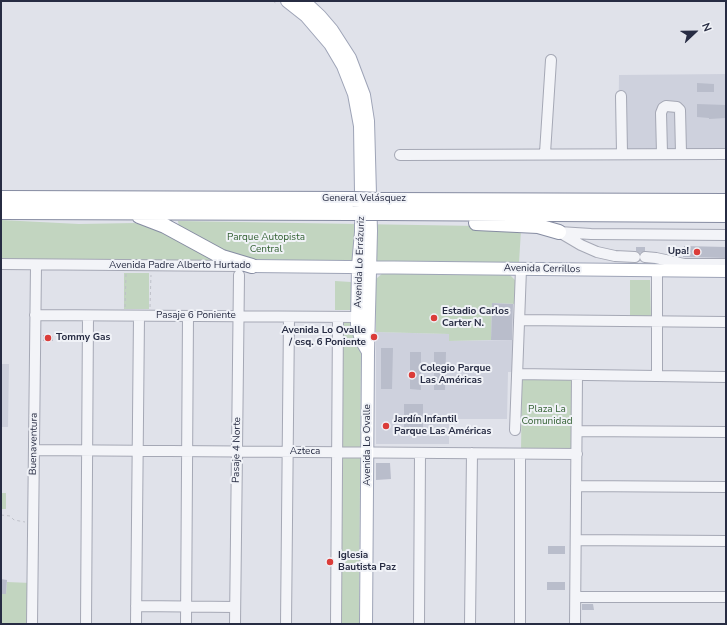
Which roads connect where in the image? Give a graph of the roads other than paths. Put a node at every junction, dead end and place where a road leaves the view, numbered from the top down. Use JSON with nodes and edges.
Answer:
{"nodes":[{"id":1,"x":304,"y":1,"type":"edge"},
{"id":2,"x":282,"y":3,"type":"edge"},
{"id":3,"x":551,"y":60,"type":"dead end"},
{"id":4,"x":621,"y":96,"type":"dead end"},
{"id":5,"x":545,"y":153,"type":"junction"},
{"id":6,"x":622,"y":153,"type":"junction"},
{"id":7,"x":662,"y":153,"type":"junction"},
{"id":8,"x":681,"y":154,"type":"junction"},
{"id":9,"x":726,"y":154,"type":"edge"},
{"id":10,"x":400,"y":155,"type":"dead end"},
{"id":11,"x":1,"y":198,"type":"edge"},
{"id":12,"x":726,"y":201,"type":"edge"},
{"id":13,"x":353,"y":206,"type":"junction"},
{"id":14,"x":382,"y":206,"type":"junction"},
{"id":15,"x":1,"y":212,"type":"edge"},
{"id":16,"x":119,"y":212,"type":"junction"},
{"id":17,"x":410,"y":214,"type":"junction"},
{"id":18,"x":726,"y":215,"type":"edge"},
{"id":19,"x":559,"y":232,"type":"junction"},
{"id":20,"x":726,"y":235,"type":"edge"},
{"id":21,"x":1,"y":264,"type":"edge"},
{"id":22,"x":36,"y":264,"type":"junction"},
{"id":23,"x":726,"y":264,"type":"edge"},
{"id":24,"x":252,"y":266,"type":"junction"},
{"id":25,"x":364,"y":266,"type":"junction"},
{"id":26,"x":521,"y":269,"type":"junction"},
{"id":27,"x":657,"y":270,"type":"junction"},
{"id":28,"x":726,"y":271,"type":"edge"},
{"id":29,"x":239,"y":275,"type":"dead end"},
{"id":30,"x":35,"y":315,"type":"junction"},
{"id":31,"x":88,"y":316,"type":"junction"},
{"id":32,"x":139,"y":316,"type":"junction"},
{"id":33,"x":188,"y":316,"type":"junction"},
{"id":34,"x":238,"y":317,"type":"junction"},
{"id":35,"x":289,"y":317,"type":"junction"},
{"id":36,"x":338,"y":317,"type":"junction"},
{"id":37,"x":358,"y":317,"type":"junction"},
{"id":38,"x":519,"y":320,"type":"junction"},
{"id":39,"x":657,"y":322,"type":"junction"},
{"id":40,"x":726,"y":322,"type":"edge"},
{"id":41,"x":368,"y":352,"type":"junction"},
{"id":42,"x":517,"y":374,"type":"junction"},
{"id":43,"x":577,"y":375,"type":"junction"},
{"id":44,"x":657,"y":376,"type":"junction"},
{"id":45,"x":726,"y":377,"type":"edge"},
{"id":46,"x":515,"y":430,"type":"dead end"},
{"id":47,"x":577,"y":431,"type":"junction"},
{"id":48,"x":726,"y":432,"type":"edge"},
{"id":49,"x":34,"y":450,"type":"junction"},
{"id":50,"x":87,"y":450,"type":"junction"},
{"id":51,"x":138,"y":450,"type":"junction"},
{"id":52,"x":187,"y":451,"type":"junction"},
{"id":53,"x":237,"y":451,"type":"junction"},
{"id":54,"x":288,"y":452,"type":"junction"},
{"id":55,"x":337,"y":452,"type":"junction"},
{"id":56,"x":367,"y":452,"type":"junction"},
{"id":57,"x":420,"y":453,"type":"junction"},
{"id":58,"x":472,"y":453,"type":"junction"},
{"id":59,"x":520,"y":454,"type":"junction"},
{"id":60,"x":577,"y":454,"type":"junction"},
{"id":61,"x":576,"y":486,"type":"junction"},
{"id":62,"x":726,"y":487,"type":"edge"},
{"id":63,"x":576,"y":540,"type":"junction"},
{"id":64,"x":726,"y":541,"type":"edge"},
{"id":65,"x":576,"y":597,"type":"junction"},
{"id":66,"x":726,"y":597,"type":"edge"},
{"id":67,"x":136,"y":606,"type":"junction"},
{"id":68,"x":186,"y":607,"type":"junction"},
{"id":69,"x":235,"y":607,"type":"junction"},
{"id":70,"x":32,"y":624,"type":"edge"},
{"id":71,"x":86,"y":624,"type":"edge"},
{"id":72,"x":136,"y":624,"type":"edge"},
{"id":73,"x":186,"y":624,"type":"edge"},
{"id":74,"x":235,"y":624,"type":"edge"},
{"id":75,"x":286,"y":624,"type":"edge"},
{"id":76,"x":336,"y":624,"type":"edge"},
{"id":77,"x":366,"y":624,"type":"edge"},
{"id":78,"x":419,"y":624,"type":"edge"},
{"id":79,"x":470,"y":624,"type":"edge"},
{"id":80,"x":520,"y":624,"type":"edge"},
{"id":81,"x":575,"y":624,"type":"edge"}],
"edges":[{"from":1,"to":25,"type":"main road","name":"Avenida Lo Errázuriz"},
{"from":2,"to":25,"type":"main road","name":"Avenida Lo Errázuriz"},
{"from":3,"to":5,"type":"street"},
{"from":4,"to":6,"type":"street"},
{"from":5,"to":6,"type":"street"},
{"from":5,"to":10,"type":"street"},
{"from":6,"to":7,"type":"street"},
{"from":7,"to":8,"type":"street"},
{"from":7,"to":8,"type":"street"},
{"from":8,"to":9,"type":"street"},
{"from":11,"to":13,"type":"highway","name":"General Velásquez"},
{"from":12,"to":14,"type":"highway","name":"General Velásquez"},
{"from":13,"to":14,"type":"highway","name":"General Velásquez","bridge":true},
{"from":13,"to":16,"type":"highway","name":"General Velásquez"},
{"from":14,"to":17,"type":"highway","name":"General Velásquez"},
{"from":15,"to":16,"type":"highway","name":"General Velásquez"},
{"from":16,"to":24,"type":"highway"},
{"from":17,"to":18,"type":"highway","name":"General Velásquez"},
{"from":17,"to":19,"type":"highway"},
{"from":19,"to":20,"type":"street"},
{"from":19,"to":23,"type":"street"},
{"from":21,"to":22,"type":"street","name":"Avenida Padre Alberto Hurtado"},
{"from":22,"to":24,"type":"street","name":"Avenida Padre Alberto Hurtado"},
{"from":22,"to":30,"type":"street","name":"Buenaventura"},
{"from":24,"to":25,"type":"main road","name":"Avenida Padre Alberto Hurtado"},
{"from":25,"to":26,"type":"main road","name":"Avenida Cerrillos"},
{"from":25,"to":37,"type":"main road","name":"Avenida Lo Errázuriz"},
{"from":25,"to":41,"type":"main road","name":"Avenida Lo Ovalle"},
{"from":26,"to":27,"type":"main road","name":"Avenida Cerrillos"},
{"from":26,"to":38,"type":"street"},
{"from":27,"to":28,"type":"main road","name":"Avenida Cerrillos"},
{"from":27,"to":39,"type":"street"},
{"from":29,"to":34,"type":"street","name":"Pasaje 4 Norte"},
{"from":30,"to":31,"type":"street","name":"Pasaje 6 Poniente"},
{"from":30,"to":49,"type":"street","name":"Buenaventura"},
{"from":31,"to":32,"type":"street","name":"Pasaje 6 Poniente"},
{"from":31,"to":50,"type":"street"},
{"from":32,"to":33,"type":"street","name":"Pasaje 6 Poniente"},
{"from":32,"to":51,"type":"street"},
{"from":33,"to":34,"type":"street","name":"Pasaje 6 Poniente"},
{"from":33,"to":52,"type":"street"},
{"from":34,"to":35,"type":"street","name":"Pasaje 6 Poniente"},
{"from":34,"to":53,"type":"street","name":"Pasaje 4 Norte"},
{"from":35,"to":36,"type":"street","name":"Pasaje 6 Poniente"},
{"from":35,"to":54,"type":"street"},
{"from":36,"to":37,"type":"street","name":"Pasaje 6 Poniente"},
{"from":36,"to":55,"type":"street"},
{"from":37,"to":41,"type":"main road","name":"Avenida Lo Errázuriz"},
{"from":38,"to":39,"type":"street"},
{"from":38,"to":42,"type":"street"},
{"from":39,"to":40,"type":"street"},
{"from":39,"to":44,"type":"street"},
{"from":41,"to":56,"type":"main road","name":"Avenida Lo Ovalle"},
{"from":42,"to":43,"type":"street"},
{"from":42,"to":46,"type":"street"},
{"from":43,"to":44,"type":"street"},
{"from":43,"to":47,"type":"street"},
{"from":44,"to":45,"type":"street"},
{"from":47,"to":48,"type":"street"},
{"from":47,"to":60,"type":"street"},
{"from":49,"to":50,"type":"street","name":"Azteca"},
{"from":49,"to":70,"type":"street","name":"Buenaventura"},
{"from":50,"to":51,"type":"street","name":"Azteca"},
{"from":50,"to":71,"type":"street"},
{"from":51,"to":52,"type":"street","name":"Azteca"},
{"from":51,"to":67,"type":"street"},
{"from":52,"to":53,"type":"street","name":"Azteca"},
{"from":52,"to":68,"type":"street"},
{"from":53,"to":54,"type":"street","name":"Azteca"},
{"from":53,"to":69,"type":"street","name":"Pasaje 4 Norte"},
{"from":54,"to":55,"type":"street","name":"Azteca"},
{"from":54,"to":75,"type":"street"},
{"from":55,"to":56,"type":"street","name":"Azteca"},
{"from":55,"to":76,"type":"street"},
{"from":56,"to":57,"type":"street","name":"Azteca"},
{"from":56,"to":77,"type":"main road","name":"Avenida Lo Ovalle"},
{"from":57,"to":58,"type":"street","name":"Azteca"},
{"from":57,"to":78,"type":"street"},
{"from":58,"to":59,"type":"street","name":"Azteca"},
{"from":58,"to":79,"type":"street"},
{"from":59,"to":60,"type":"street","name":"Azteca"},
{"from":59,"to":80,"type":"street"},
{"from":60,"to":61,"type":"street"},
{"from":61,"to":62,"type":"street"},
{"from":61,"to":63,"type":"street"},
{"from":63,"to":64,"type":"street"},
{"from":63,"to":65,"type":"street"},
{"from":65,"to":66,"type":"street"},
{"from":65,"to":81,"type":"street"},
{"from":67,"to":68,"type":"street"},
{"from":67,"to":72,"type":"street"},
{"from":68,"to":69,"type":"street"},
{"from":68,"to":73,"type":"street"},
{"from":69,"to":74,"type":"street","name":"Pasaje 4 Norte"}]}
